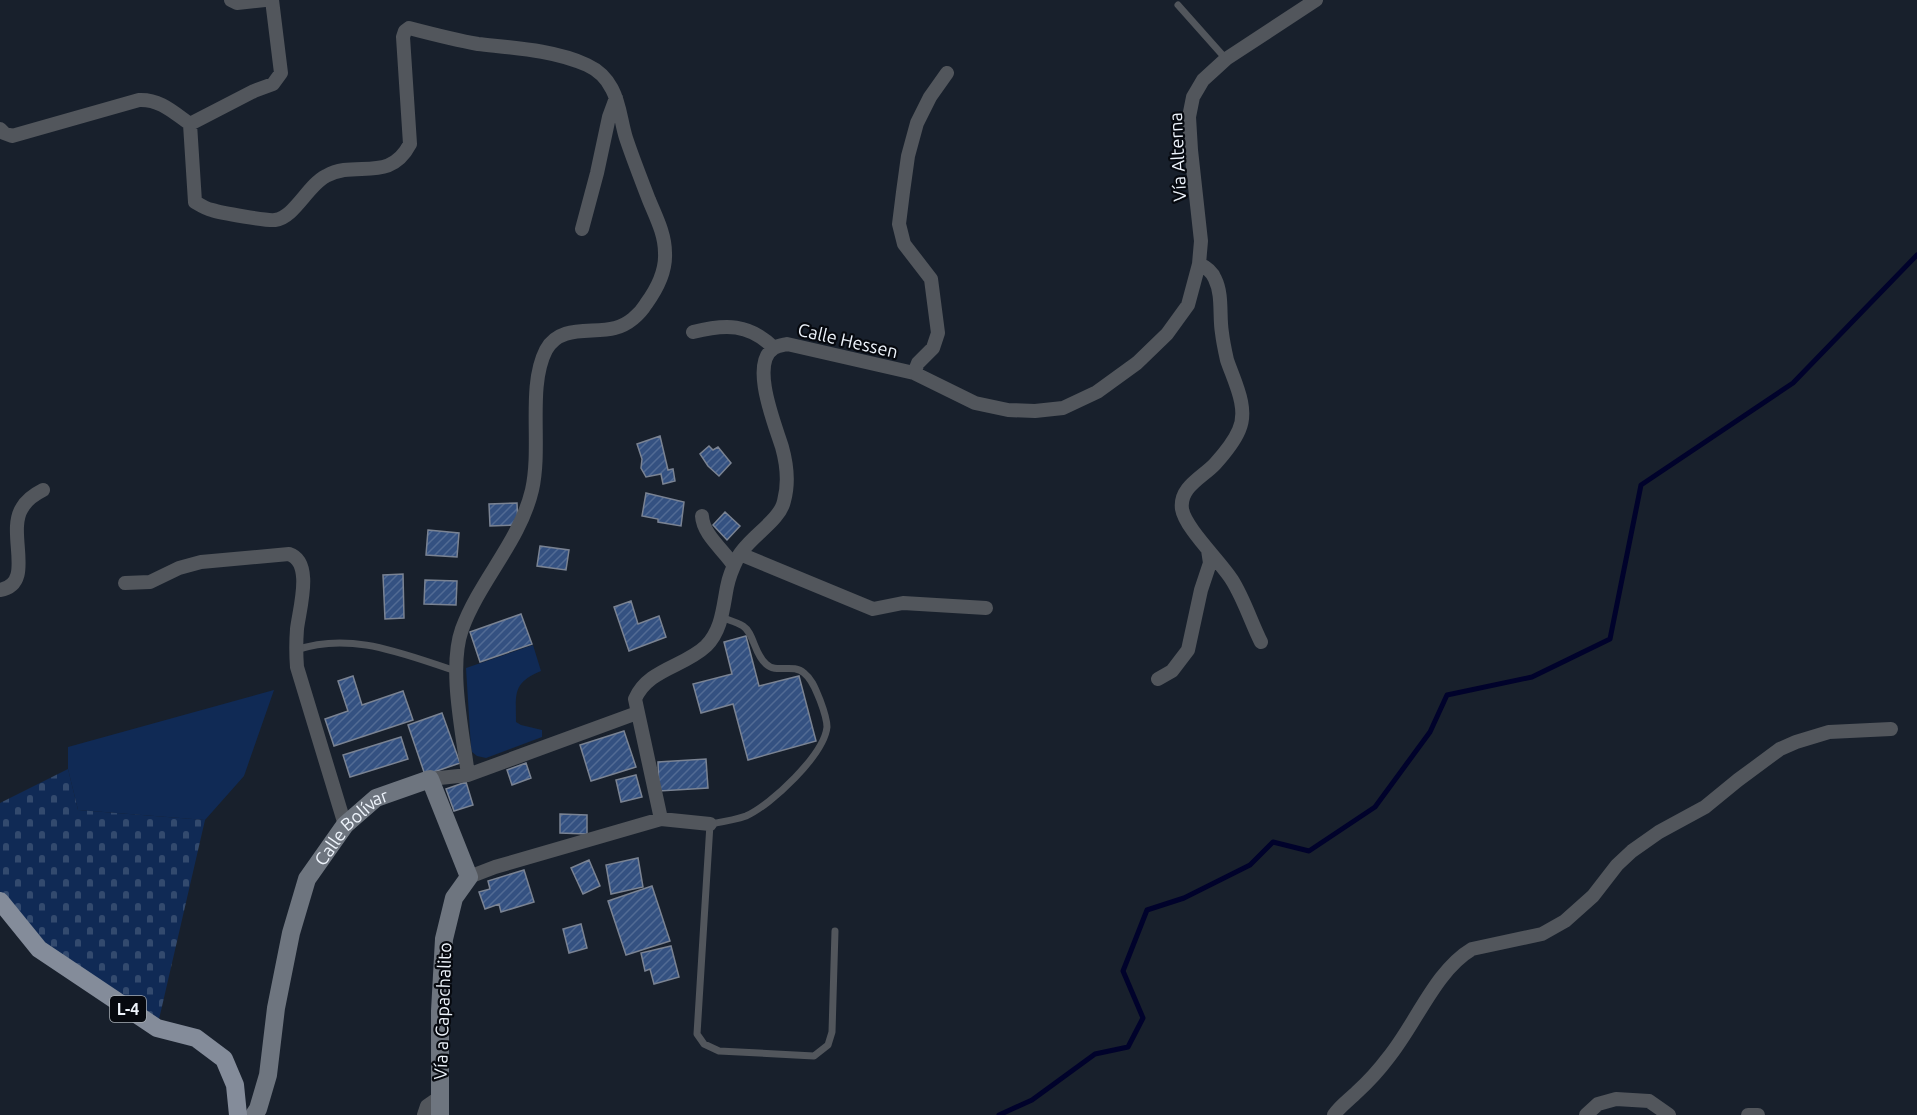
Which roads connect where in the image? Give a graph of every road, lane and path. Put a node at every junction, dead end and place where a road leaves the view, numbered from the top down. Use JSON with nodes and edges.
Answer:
{"nodes":[{"id":1,"x":231,"y":0,"type":"edge"},
{"id":2,"x":265,"y":0,"type":"edge"},
{"id":3,"x":272,"y":0,"type":"edge"},
{"id":4,"x":1316,"y":0,"type":"edge"},
{"id":5,"x":1178,"y":4,"type":"dead end"},
{"id":6,"x":1226,"y":59,"type":"junction"},
{"id":7,"x":947,"y":73,"type":"dead end"},
{"id":8,"x":616,"y":98,"type":"junction"},
{"id":9,"x":190,"y":124,"type":"junction"},
{"id":10,"x":0,"y":129,"type":"edge"},
{"id":11,"x":582,"y":229,"type":"dead end"},
{"id":12,"x":1198,"y":264,"type":"junction"},
{"id":13,"x":693,"y":332,"type":"dead end"},
{"id":14,"x":774,"y":348,"type":"junction"},
{"id":15,"x":914,"y":373,"type":"junction"},
{"id":16,"x":43,"y":490,"type":"dead end"},
{"id":17,"x":702,"y":516,"type":"dead end"},
{"id":18,"x":1208,"y":550,"type":"junction"},
{"id":19,"x":737,"y":560,"type":"junction"},
{"id":20,"x":125,"y":583,"type":"dead end"},
{"id":21,"x":0,"y":590,"type":"edge"},
{"id":22,"x":986,"y":608,"type":"dead end"},
{"id":23,"x":721,"y":617,"type":"junction"},
{"id":24,"x":1261,"y":642,"type":"dead end"},
{"id":25,"x":296,"y":650,"type":"junction"},
{"id":26,"x":456,"y":670,"type":"junction"},
{"id":27,"x":1158,"y":679,"type":"dead end"},
{"id":28,"x":637,"y":713,"type":"junction"},
{"id":29,"x":1891,"y":729,"type":"dead end"},
{"id":30,"x":468,"y":775,"type":"junction"},
{"id":31,"x":430,"y":779,"type":"junction"},
{"id":32,"x":661,"y":819,"type":"junction"},
{"id":33,"x":710,"y":824,"type":"junction"},
{"id":34,"x":345,"y":825,"type":"junction"},
{"id":35,"x":469,"y":877,"type":"junction"},
{"id":36,"x":0,"y":901,"type":"edge"},
{"id":37,"x":835,"y":932,"type":"dead end"},
{"id":38,"x":440,"y":1106,"type":"edge"},
{"id":39,"x":238,"y":1115,"type":"edge"},
{"id":40,"x":254,"y":1115,"type":"edge"},
{"id":41,"x":424,"y":1115,"type":"edge"},
{"id":42,"x":1334,"y":1115,"type":"edge"},
{"id":43,"x":1586,"y":1115,"type":"edge"},
{"id":44,"x":1669,"y":1115,"type":"edge"},
{"id":45,"x":1748,"y":1115,"type":"edge"},
{"id":46,"x":1758,"y":1115,"type":"edge"}],
"edges":[{"from":1,"to":2,"type":"street"},
{"from":3,"to":9,"type":"street"},
{"from":4,"to":6,"type":"street","name":"Vía Alterna"},
{"from":5,"to":6,"type":"lane"},
{"from":6,"to":12,"type":"street","name":"Vía Alterna"},
{"from":7,"to":15,"type":"street"},
{"from":8,"to":9,"type":"street"},
{"from":8,"to":11,"type":"street"},
{"from":8,"to":26,"type":"street"},
{"from":9,"to":10,"type":"street"},
{"from":12,"to":15,"type":"street","name":"Calle Hessen"},
{"from":12,"to":18,"type":"street"},
{"from":13,"to":14,"type":"street"},
{"from":14,"to":15,"type":"street","name":"Calle Hessen"},
{"from":14,"to":19,"type":"street","name":"Calle Hessen"},
{"from":16,"to":21,"type":"street"},
{"from":17,"to":19,"type":"street"},
{"from":18,"to":24,"type":"street"},
{"from":18,"to":27,"type":"street"},
{"from":19,"to":22,"type":"street"},
{"from":19,"to":23,"type":"street","name":"Calle Hessen"},
{"from":20,"to":25,"type":"street"},
{"from":23,"to":28,"type":"street","name":"Calle Hessen"},
{"from":23,"to":33,"type":"lane"},
{"from":25,"to":26,"type":"lane"},
{"from":25,"to":34,"type":"street"},
{"from":26,"to":30,"type":"street"},
{"from":28,"to":30,"type":"street","name":"Calle Bolívar"},
{"from":28,"to":32,"type":"street"},
{"from":29,"to":42,"type":"street"},
{"from":30,"to":31,"type":"street","name":"Calle Bolívar"},
{"from":31,"to":34,"type":"street","name":"Calle Bolívar"},
{"from":31,"to":35,"type":"street"},
{"from":32,"to":33,"type":"street"},
{"from":32,"to":35,"type":"street"},
{"from":33,"to":37,"type":"lane"},
{"from":34,"to":40,"type":"street","name":"Calle Bolívar"},
{"from":35,"to":38,"type":"street","name":"Vía a Capachalito"},
{"from":36,"to":39,"type":"main road","number":"L-4"},
{"from":38,"to":41,"type":"street"},
{"from":43,"to":44,"type":"street"},
{"from":45,"to":46,"type":"street"}]}
